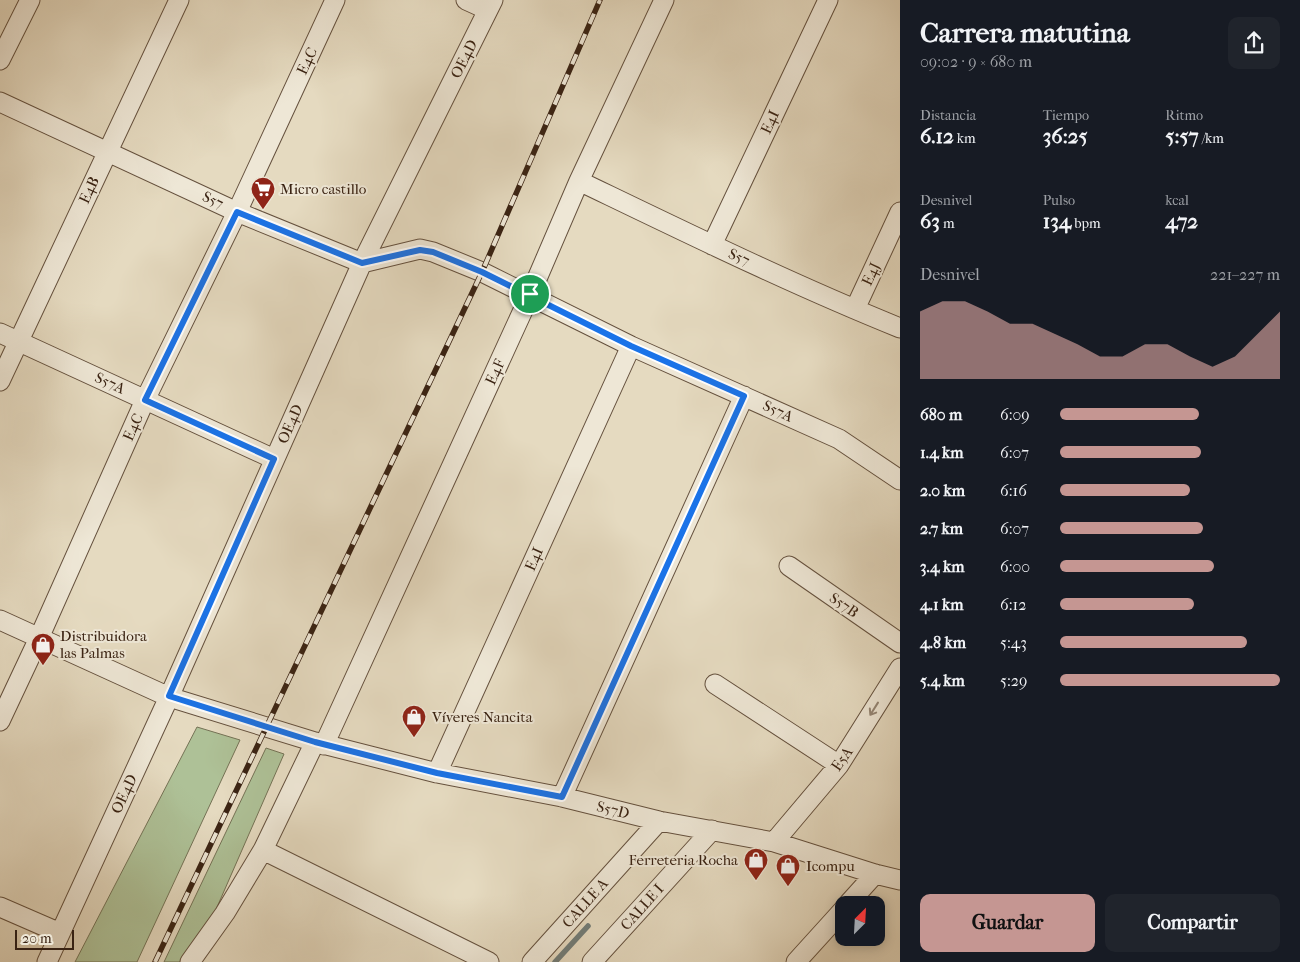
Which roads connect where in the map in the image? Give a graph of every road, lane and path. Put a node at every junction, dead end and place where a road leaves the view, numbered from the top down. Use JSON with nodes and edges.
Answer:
{"nodes":[{"id":1,"x":30,"y":0,"type":"edge"},
{"id":2,"x":178,"y":0,"type":"edge"},
{"id":3,"x":335,"y":0,"type":"edge"},
{"id":4,"x":466,"y":0,"type":"edge"},
{"id":5,"x":664,"y":0,"type":"edge"},
{"id":6,"x":828,"y":0,"type":"edge"},
{"id":7,"x":490,"y":5,"type":"edge"},
{"id":8,"x":0,"y":60,"type":"edge"},
{"id":9,"x":0,"y":102,"type":"edge"},
{"id":10,"x":107,"y":152,"type":"junction"},
{"id":11,"x":580,"y":181,"type":"junction"},
{"id":12,"x":237,"y":212,"type":"junction"},
{"id":13,"x":900,"y":212,"type":"edge"},
{"id":14,"x":712,"y":245,"type":"junction"},
{"id":15,"x":362,"y":263,"type":"junction"},
{"id":16,"x":530,"y":294,"type":"junction"},
{"id":17,"x":855,"y":310,"type":"junction"},
{"id":18,"x":900,"y":328,"type":"edge"},
{"id":19,"x":0,"y":333,"type":"edge"},
{"id":20,"x":18,"y":341,"type":"junction"},
{"id":21,"x":631,"y":346,"type":"junction"},
{"id":22,"x":0,"y":381,"type":"edge"},
{"id":23,"x":744,"y":396,"type":"junction"},
{"id":24,"x":145,"y":400,"type":"junction"},
{"id":25,"x":274,"y":459,"type":"junction"},
{"id":26,"x":900,"y":480,"type":"edge"},
{"id":27,"x":789,"y":566,"type":"dead end"},
{"id":28,"x":0,"y":620,"type":"edge"},
{"id":29,"x":38,"y":638,"type":"junction"},
{"id":30,"x":900,"y":643,"type":"edge"},
{"id":31,"x":900,"y":668,"type":"edge"},
{"id":32,"x":716,"y":684,"type":"dead end"},
{"id":33,"x":169,"y":696,"type":"junction"},
{"id":34,"x":0,"y":720,"type":"edge"},
{"id":35,"x":320,"y":744,"type":"junction"},
{"id":36,"x":839,"y":765,"type":"junction"},
{"id":37,"x":437,"y":773,"type":"junction"},
{"id":38,"x":562,"y":797,"type":"junction"},
{"id":39,"x":659,"y":821,"type":"junction"},
{"id":40,"x":712,"y":830,"type":"junction"},
{"id":41,"x":774,"y":842,"type":"junction"},
{"id":42,"x":262,"y":850,"type":"junction"},
{"id":43,"x":875,"y":874,"type":"junction"},
{"id":44,"x":900,"y":880,"type":"edge"},
{"id":45,"x":855,"y":896,"type":"edge"},
{"id":46,"x":0,"y":907,"type":"edge"},
{"id":47,"x":835,"y":919,"type":"edge"},
{"id":48,"x":60,"y":933,"type":"junction"},
{"id":49,"x":47,"y":962,"type":"edge"},
{"id":50,"x":190,"y":962,"type":"edge"},
{"id":51,"x":489,"y":962,"type":"edge"},
{"id":52,"x":532,"y":962,"type":"edge"},
{"id":53,"x":592,"y":962,"type":"edge"},
{"id":54,"x":796,"y":962,"type":"edge"}],
"edges":[{"from":1,"to":8,"type":"street"},
{"from":2,"to":10,"type":"street","name":"E4B"},
{"from":3,"to":12,"type":"street","name":"E4C"},
{"from":4,"to":7,"type":"street"},
{"from":5,"to":11,"type":"street","name":"E4F"},
{"from":6,"to":14,"type":"street","name":"E4I"},
{"from":7,"to":15,"type":"street","name":"OE4D"},
{"from":9,"to":10,"type":"street","name":"S57"},
{"from":10,"to":12,"type":"street","name":"S57"},
{"from":10,"to":20,"type":"street","name":"E4B"},
{"from":11,"to":14,"type":"street","name":"S57"},
{"from":11,"to":16,"type":"street","name":"E4F"},
{"from":12,"to":15,"type":"street","name":"S57"},
{"from":12,"to":24,"type":"street","name":"E4C"},
{"from":13,"to":17,"type":"street","name":"E4J"},
{"from":14,"to":17,"type":"street","name":"S57"},
{"from":15,"to":16,"type":"street","name":"S57A"},
{"from":15,"to":25,"type":"street","name":"OE4D"},
{"from":16,"to":21,"type":"street","name":"S57A"},
{"from":16,"to":35,"type":"street","name":"E4F"},
{"from":17,"to":18,"type":"street","name":"S57"},
{"from":19,"to":20,"type":"street","name":"S57A"},
{"from":20,"to":22,"type":"street","name":"E4B"},
{"from":20,"to":24,"type":"street","name":"S57A"},
{"from":21,"to":23,"type":"street","name":"S57A"},
{"from":21,"to":37,"type":"street","name":"E4I"},
{"from":23,"to":26,"type":"street","name":"S57A"},
{"from":23,"to":38,"type":"street"},
{"from":24,"to":25,"type":"street","name":"S57A"},
{"from":24,"to":29,"type":"street","name":"E4C"},
{"from":25,"to":33,"type":"street","name":"OE4D"},
{"from":27,"to":30,"type":"street","name":"S57B"},
{"from":28,"to":29,"type":"street","name":"S57D"},
{"from":29,"to":33,"type":"street","name":"S57D"},
{"from":29,"to":34,"type":"street","name":"E4C"},
{"from":31,"to":36,"type":"street","name":"E5A","one_way":true},
{"from":32,"to":36,"type":"street"},
{"from":33,"to":35,"type":"street","name":"S57D"},
{"from":33,"to":48,"type":"street","name":"OE4D"},
{"from":35,"to":37,"type":"street","name":"S57D"},
{"from":35,"to":42,"type":"street","name":"E4F"},
{"from":36,"to":41,"type":"street","name":"E5A"},
{"from":37,"to":38,"type":"street","name":"S57D"},
{"from":38,"to":39,"type":"street","name":"S57D"},
{"from":39,"to":40,"type":"street","name":"S57D"},
{"from":39,"to":52,"type":"street","name":"CALLE A"},
{"from":40,"to":41,"type":"street","name":"S57D"},
{"from":40,"to":53,"type":"street","name":"CALLE I"},
{"from":41,"to":43,"type":"street","name":"S57D"},
{"from":42,"to":50,"type":"street","name":"E4F"},
{"from":42,"to":51,"type":"street"},
{"from":43,"to":44,"type":"street","name":"S57D"},
{"from":43,"to":45,"type":"street"},
{"from":46,"to":48,"type":"street"},
{"from":47,"to":54,"type":"street"},
{"from":48,"to":49,"type":"street","name":"OE4D"}]}
